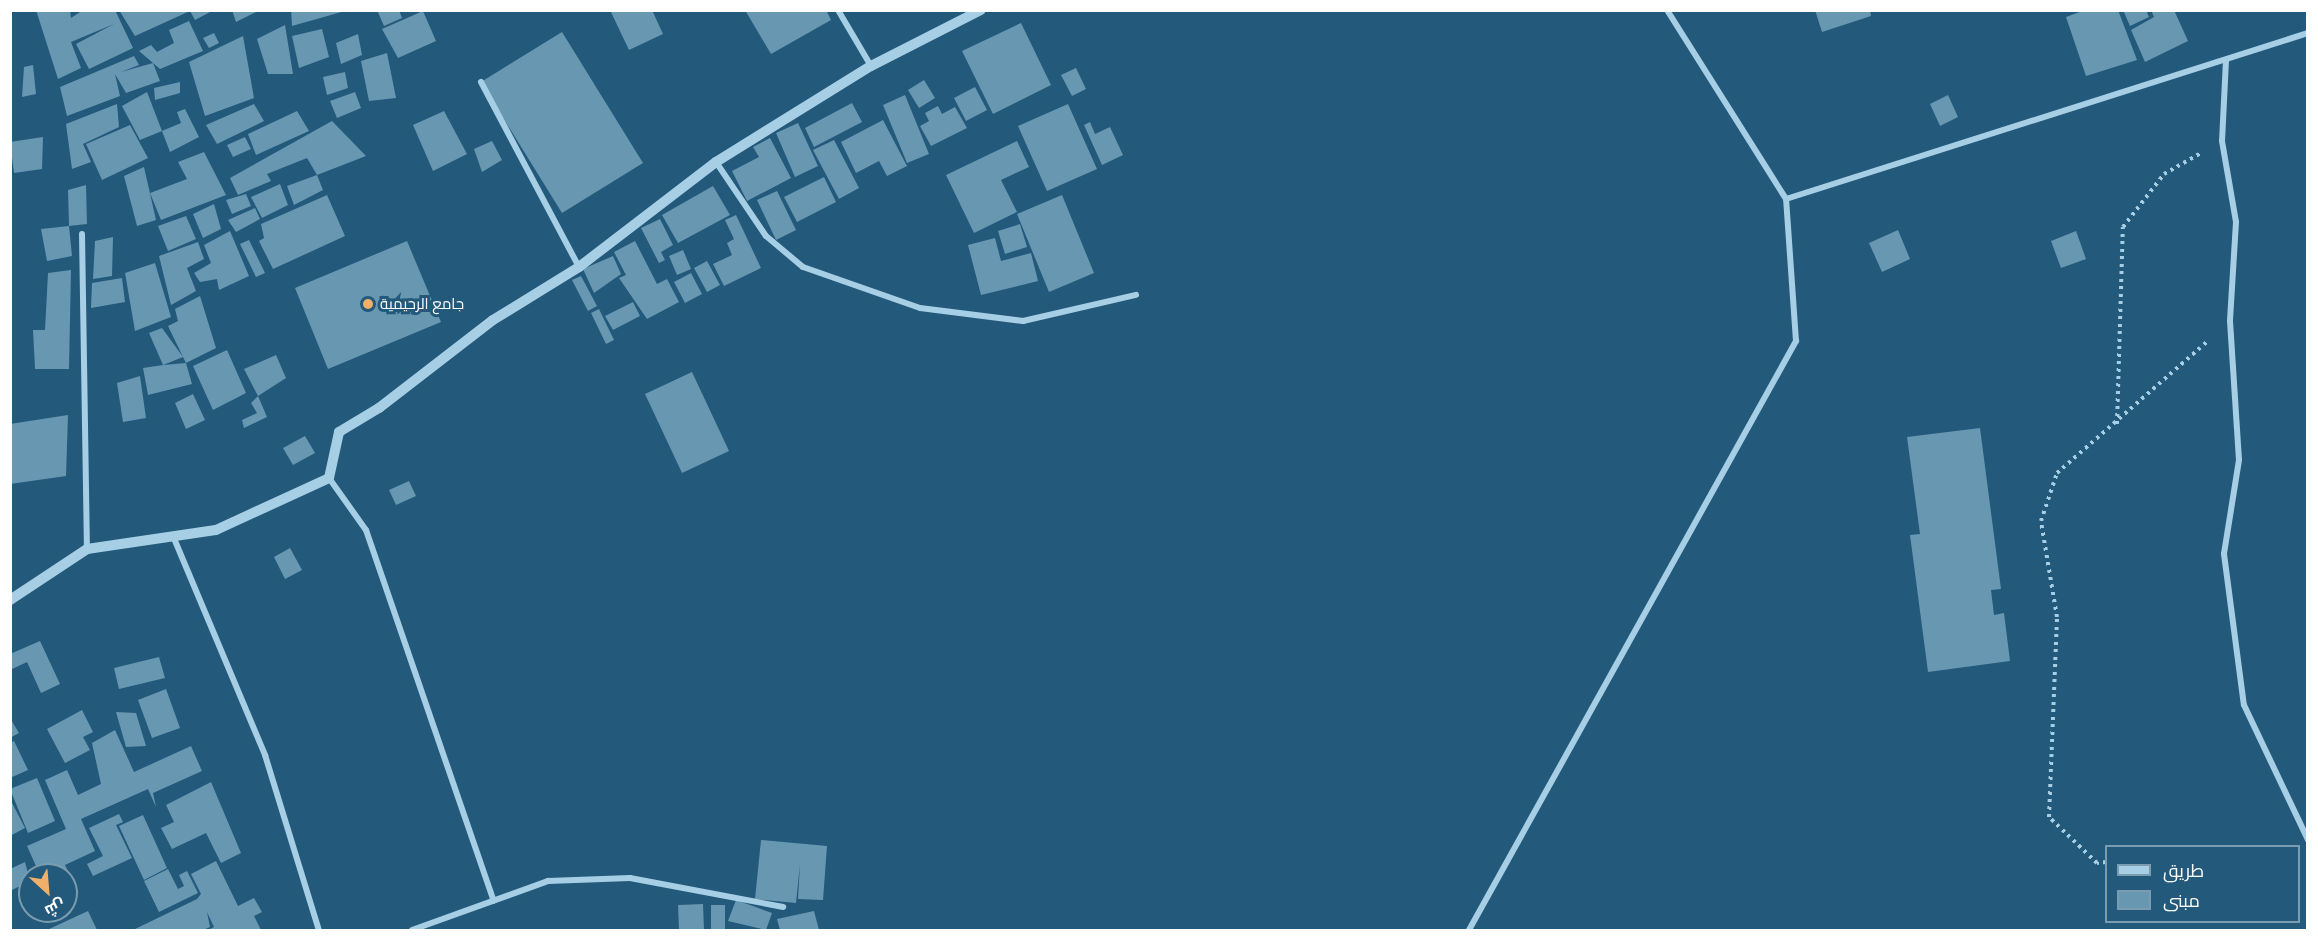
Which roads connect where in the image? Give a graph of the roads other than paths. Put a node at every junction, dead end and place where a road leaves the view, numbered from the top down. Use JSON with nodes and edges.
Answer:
{"nodes":[{"id":1,"x":838,"y":10,"type":"edge"},
{"id":2,"x":981,"y":10,"type":"edge"},
{"id":3,"x":1667,"y":10,"type":"edge"},
{"id":4,"x":2307,"y":33,"type":"edge"},
{"id":5,"x":2226,"y":60,"type":"junction"},
{"id":6,"x":871,"y":66,"type":"junction"},
{"id":7,"x":481,"y":82,"type":"dead end"},
{"id":8,"x":716,"y":162,"type":"junction"},
{"id":9,"x":1786,"y":199,"type":"junction"},
{"id":10,"x":82,"y":234,"type":"dead end"},
{"id":11,"x":579,"y":267,"type":"junction"},
{"id":12,"x":1136,"y":295,"type":"dead end"},
{"id":13,"x":329,"y":478,"type":"junction"},
{"id":14,"x":173,"y":536,"type":"junction"},
{"id":15,"x":87,"y":549,"type":"junction"},
{"id":16,"x":10,"y":600,"type":"edge"},
{"id":17,"x":2307,"y":840,"type":"edge"},
{"id":18,"x":494,"y":901,"type":"junction"},
{"id":19,"x":783,"y":907,"type":"dead end"},
{"id":20,"x":320,"y":930,"type":"edge"},
{"id":21,"x":412,"y":930,"type":"edge"},
{"id":22,"x":1469,"y":930,"type":"edge"}],
"edges":[{"from":1,"to":6,"type":"street"},
{"from":2,"to":6,"type":"street"},
{"from":3,"to":9,"type":"street"},
{"from":4,"to":5,"type":"street"},
{"from":5,"to":9,"type":"street"},
{"from":5,"to":17,"type":"street"},
{"from":6,"to":8,"type":"street"},
{"from":7,"to":11,"type":"street"},
{"from":8,"to":11,"type":"street"},
{"from":8,"to":12,"type":"street"},
{"from":9,"to":22,"type":"street"},
{"from":10,"to":15,"type":"street"},
{"from":11,"to":13,"type":"street"},
{"from":13,"to":14,"type":"street"},
{"from":13,"to":18,"type":"street"},
{"from":14,"to":15,"type":"street"},
{"from":14,"to":20,"type":"street"},
{"from":15,"to":16,"type":"street"},
{"from":18,"to":19,"type":"street"},
{"from":18,"to":21,"type":"street"}]}
